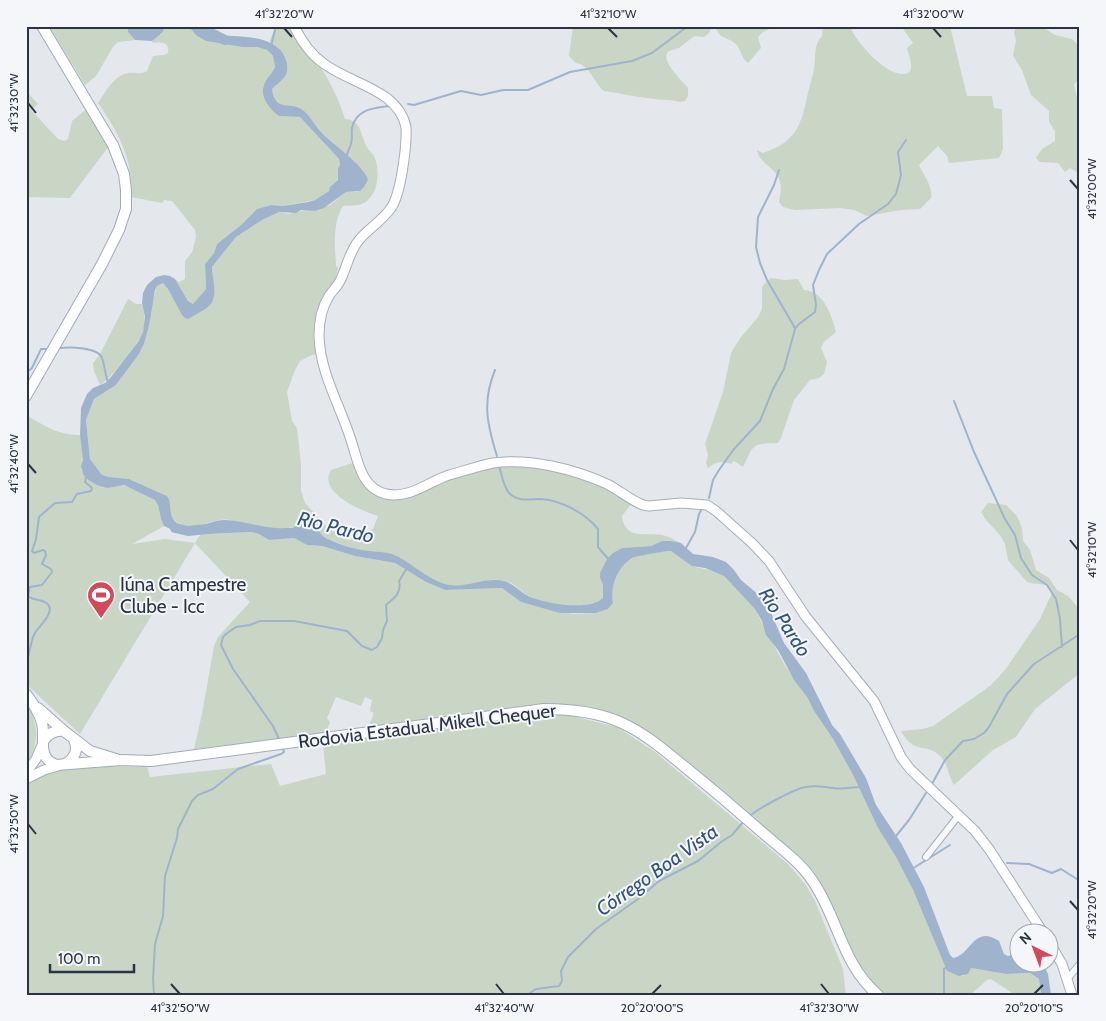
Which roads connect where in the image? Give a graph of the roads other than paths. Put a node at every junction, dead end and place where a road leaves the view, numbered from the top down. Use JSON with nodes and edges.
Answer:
{"nodes":[{"id":1,"x":42,"y":26,"type":"edge"},
{"id":2,"x":294,"y":26,"type":"edge"},
{"id":3,"x":26,"y":396,"type":"edge"},
{"id":4,"x":26,"y":694,"type":"edge"},
{"id":5,"x":33,"y":704,"type":"junction"},
{"id":6,"x":64,"y":732,"type":"junction"},
{"id":7,"x":73,"y":738,"type":"junction"},
{"id":8,"x":43,"y":743,"type":"junction"},
{"id":9,"x":121,"y":760,"type":"junction"},
{"id":10,"x":63,"y":764,"type":"junction"},
{"id":11,"x":26,"y":773,"type":"edge"},
{"id":12,"x":26,"y":779,"type":"edge"},
{"id":13,"x":959,"y":815,"type":"junction"},
{"id":14,"x":926,"y":858,"type":"dead end"},
{"id":15,"x":1038,"y":924,"type":"edge"},
{"id":16,"x":1058,"y":957,"type":"edge"},
{"id":17,"x":1080,"y":964,"type":"edge"},
{"id":18,"x":1068,"y":978,"type":"junction"},
{"id":19,"x":878,"y":995,"type":"edge"},
{"id":20,"x":1072,"y":995,"type":"edge"}],
"edges":[{"from":1,"to":3,"type":"main road"},
{"from":2,"to":13,"type":"street"},
{"from":4,"to":5,"type":"main road"},
{"from":5,"to":6,"type":"main road"},
{"from":5,"to":8,"type":"main road"},
{"from":6,"to":7,"type":"main road"},
{"from":6,"to":8,"type":"main road"},
{"from":7,"to":9,"type":"main road"},
{"from":7,"to":10,"type":"main road"},
{"from":8,"to":10,"type":"main road"},
{"from":8,"to":11,"type":"street"},
{"from":9,"to":10,"type":"main road"},
{"from":9,"to":19,"type":"main road","name":"Rodovia Estadual Mikell Chequer"},
{"from":10,"to":12,"type":"street"},
{"from":13,"to":14,"type":"street"},
{"from":13,"to":15,"type":"street"},
{"from":16,"to":18,"type":"street"},
{"from":17,"to":18,"type":"street"},
{"from":18,"to":20,"type":"street"}]}
